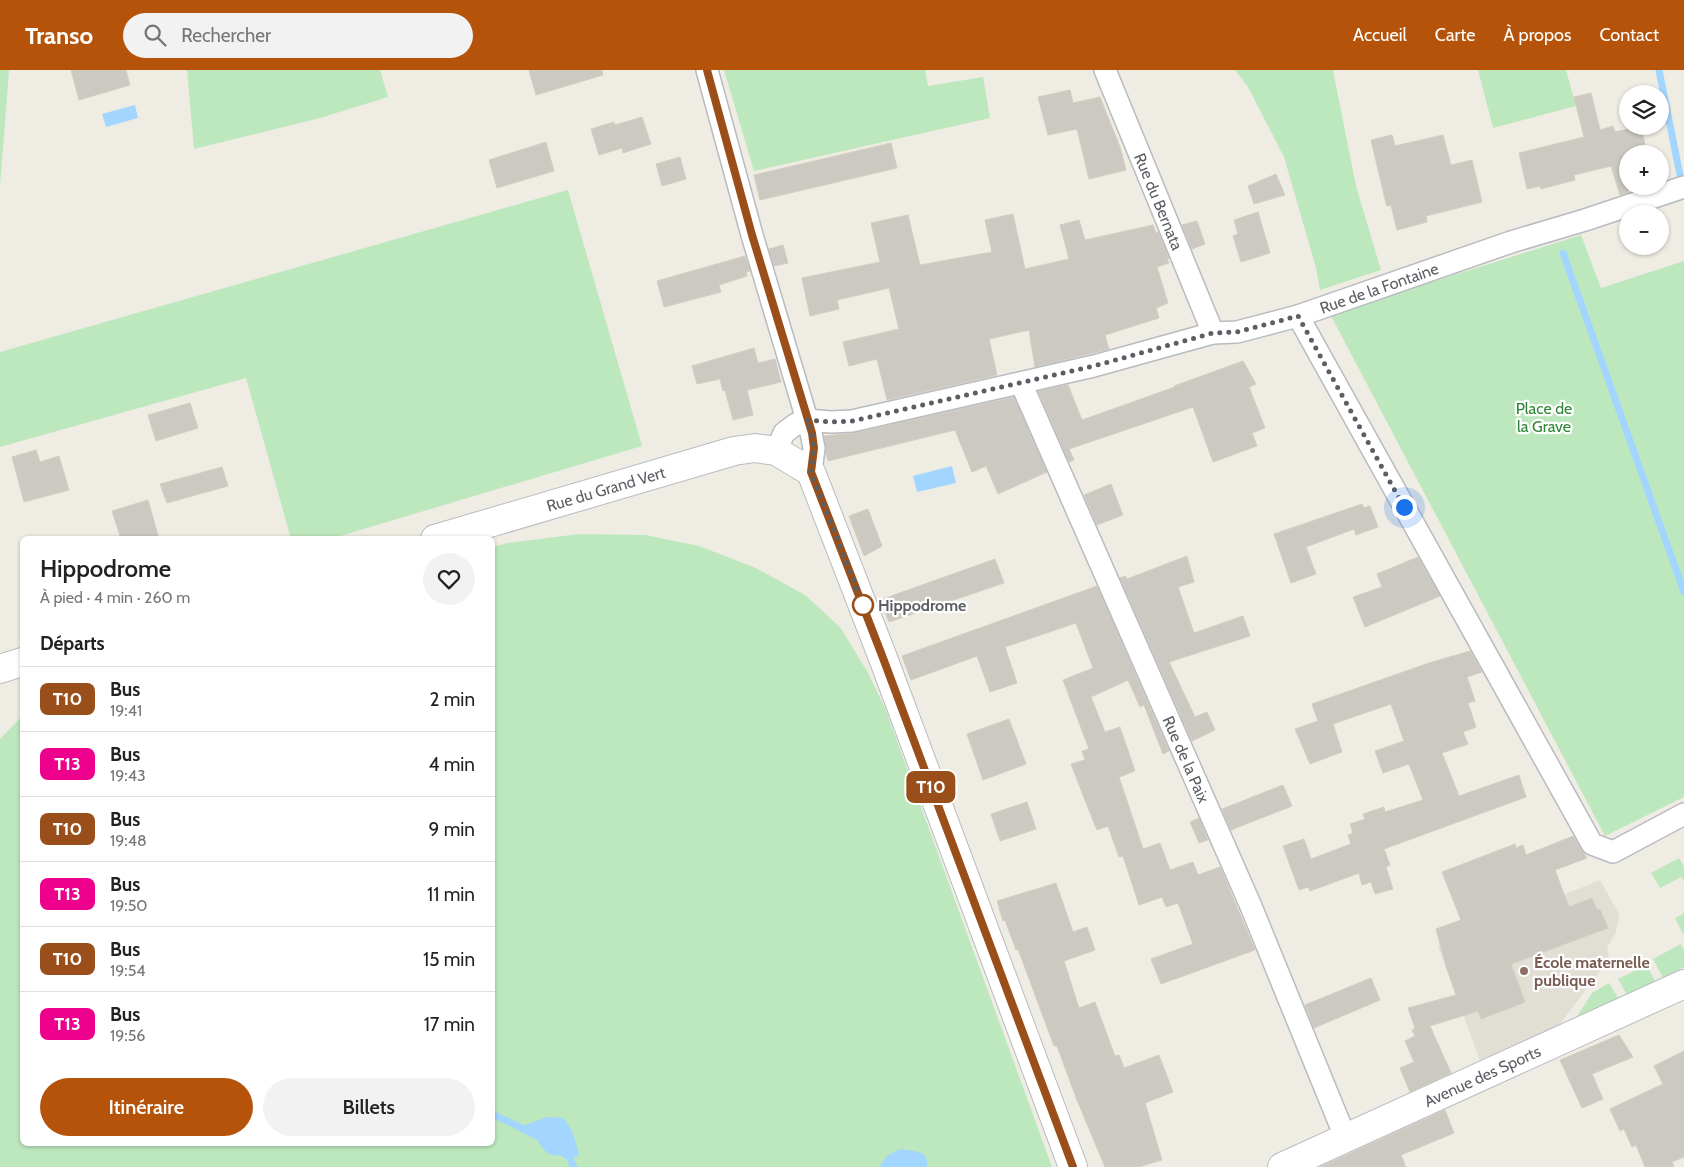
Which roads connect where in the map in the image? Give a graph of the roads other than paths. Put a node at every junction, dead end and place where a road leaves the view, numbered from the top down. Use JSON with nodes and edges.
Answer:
{"nodes":[{"id":1,"x":707,"y":70,"type":"edge"},
{"id":2,"x":1105,"y":70,"type":"edge"},
{"id":3,"x":1684,"y":187,"type":"edge"},
{"id":4,"x":1298,"y":316,"type":"junction"},
{"id":5,"x":1213,"y":333,"type":"junction"},
{"id":6,"x":1021,"y":383,"type":"junction"},
{"id":7,"x":806,"y":420,"type":"junction"},
{"id":8,"x":776,"y":452,"type":"junction"},
{"id":9,"x":811,"y":472,"type":"junction"},
{"id":10,"x":445,"y":536,"type":"edge"},
{"id":11,"x":20,"y":663,"type":"edge"},
{"id":12,"x":0,"y":668,"type":"edge"},
{"id":13,"x":1684,"y":814,"type":"edge"},
{"id":14,"x":1683,"y":986,"type":"edge"},
{"id":15,"x":1346,"y":1139,"type":"junction"},
{"id":16,"x":1073,"y":1167,"type":"edge"},
{"id":17,"x":1282,"y":1167,"type":"edge"}],
"edges":[{"from":1,"to":7,"type":"street"},
{"from":2,"to":5,"type":"street","name":"Rue du Bernata"},
{"from":3,"to":4,"type":"street","name":"Rue de la Fontaine"},
{"from":4,"to":5,"type":"street","name":"Rue de la Fontaine"},
{"from":4,"to":13,"type":"street"},
{"from":5,"to":6,"type":"street","name":"Rue de la Fontaine"},
{"from":6,"to":7,"type":"street","name":"Rue de la Fontaine"},
{"from":6,"to":15,"type":"street","name":"Rue de la Paix"},
{"from":7,"to":8,"type":"street"},
{"from":7,"to":9,"type":"street"},
{"from":8,"to":9,"type":"main road","name":"Rue du Grand Vert"},
{"from":8,"to":10,"type":"main road","name":"Rue du Grand Vert"},
{"from":9,"to":16,"type":"main road"},
{"from":11,"to":12,"type":"main road"},
{"from":14,"to":15,"type":"main road","name":"Avenue des Sports"},
{"from":15,"to":17,"type":"main road","name":"Avenue des Sports"}]}
